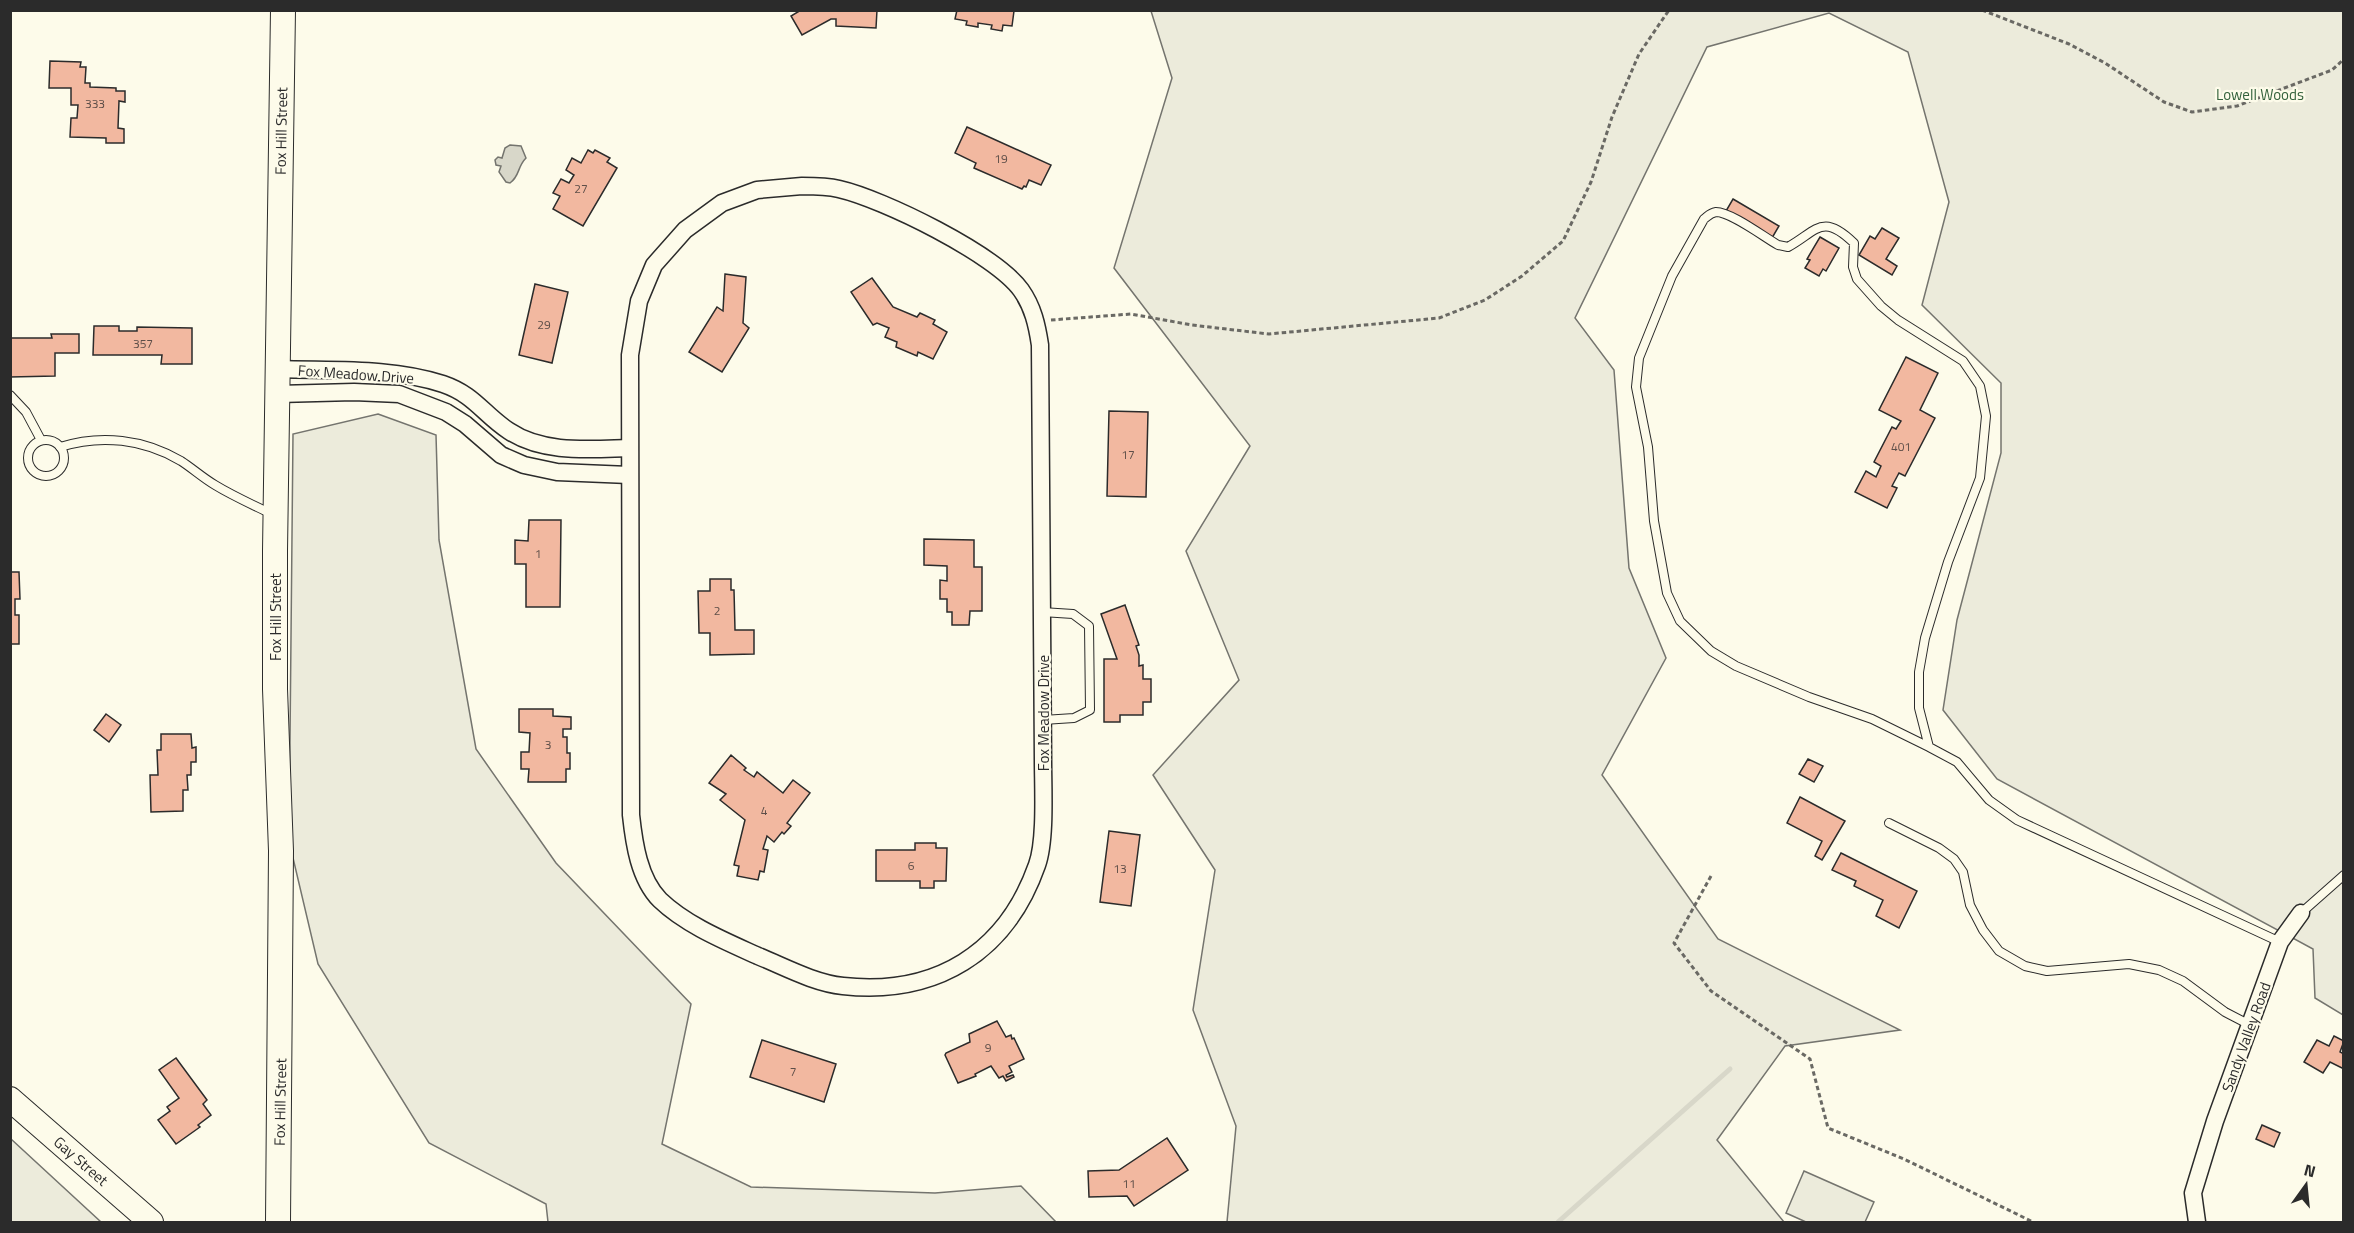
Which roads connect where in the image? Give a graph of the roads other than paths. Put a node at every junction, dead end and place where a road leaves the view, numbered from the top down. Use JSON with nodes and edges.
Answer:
{"nodes":[{"id":1,"x":283,"y":10,"type":"edge"},
{"id":2,"x":279,"y":369,"type":"junction"},
{"id":3,"x":278,"y":394,"type":"junction"},
{"id":4,"x":10,"y":395,"type":"edge"},
{"id":5,"x":41,"y":440,"type":"junction"},
{"id":6,"x":60,"y":447,"type":"junction"},
{"id":7,"x":629,"y":448,"type":"junction"},
{"id":8,"x":629,"y":475,"type":"junction"},
{"id":9,"x":276,"y":516,"type":"junction"},
{"id":10,"x":1042,"y":612,"type":"junction"},
{"id":11,"x":1043,"y":720,"type":"junction"},
{"id":12,"x":1929,"y":747,"type":"junction"},
{"id":13,"x":1889,"y":823,"type":"dead end"},
{"id":14,"x":2343,"y":875,"type":"edge"},
{"id":15,"x":2301,"y":913,"type":"joint"},
{"id":16,"x":2280,"y":942,"type":"junction"},
{"id":17,"x":2250,"y":1025,"type":"junction"},
{"id":18,"x":10,"y":1099,"type":"edge"},
{"id":19,"x":151,"y":1222,"type":"edge"},
{"id":20,"x":278,"y":1222,"type":"edge"},
{"id":21,"x":2197,"y":1222,"type":"edge"}],
"edges":[{"from":1,"to":2,"type":"street","name":"Fox Hill Street"},
{"from":2,"to":3,"type":"street","name":"Fox Hill Street"},
{"from":2,"to":7,"type":"street","name":"Fox Meadow Drive"},
{"from":3,"to":8,"type":"street","name":"Fox Meadow Drive"},
{"from":3,"to":9,"type":"street","name":"Fox Hill Street"},
{"from":4,"to":5,"type":"lane"},
{"from":5,"to":6,"type":"lane"},
{"from":5,"to":6,"type":"lane"},
{"from":6,"to":9,"type":"lane"},
{"from":7,"to":8,"type":"street","name":"Fox Meadow Drive"},
{"from":7,"to":10,"type":"street","name":"Fox Meadow Drive"},
{"from":8,"to":11,"type":"street","name":"Fox Meadow Drive"},
{"from":9,"to":20,"type":"street","name":"Fox Hill Street"},
{"from":10,"to":11,"type":"street","name":"Fox Meadow Drive"},
{"from":10,"to":11,"type":"lane"},
{"from":12,"to":12,"type":"lane"},
{"from":12,"to":16,"type":"lane"},
{"from":13,"to":17,"type":"lane"},
{"from":14,"to":15,"type":"lane","name":"Sandy Valley Road"},
{"from":15,"to":16,"type":"street","name":"Sandy Valley Road"},
{"from":16,"to":17,"type":"street","name":"Sandy Valley Road"},
{"from":17,"to":21,"type":"street","name":"Sandy Valley Road"},
{"from":18,"to":19,"type":"street","name":"Gay Street"}]}
